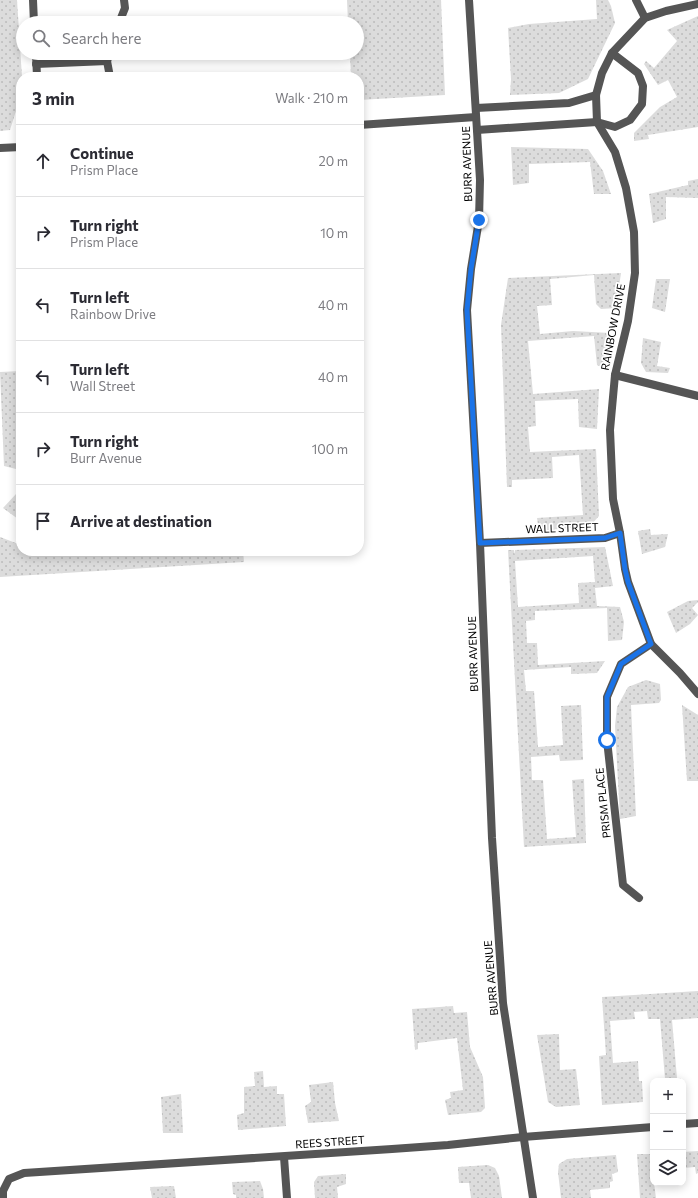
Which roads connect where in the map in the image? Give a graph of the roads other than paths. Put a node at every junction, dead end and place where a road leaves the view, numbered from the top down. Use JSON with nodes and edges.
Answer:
{"nodes":[{"id":1,"x":33,"y":0,"type":"edge"},
{"id":2,"x":124,"y":0,"type":"edge"},
{"id":3,"x":469,"y":0,"type":"edge"},
{"id":4,"x":636,"y":0,"type":"edge"},
{"id":5,"x":698,"y":4,"type":"edge"},
{"id":6,"x":34,"y":16,"type":"edge"},
{"id":7,"x":122,"y":16,"type":"edge"},
{"id":8,"x":645,"y":18,"type":"junction"},
{"id":9,"x":612,"y":53,"type":"junction"},
{"id":10,"x":36,"y":60,"type":"edge"},
{"id":11,"x":77,"y":60,"type":"edge"},
{"id":12,"x":108,"y":60,"type":"edge"},
{"id":13,"x":36,"y":64,"type":"junction"},
{"id":14,"x":37,"y":72,"type":"edge"},
{"id":15,"x":110,"y":72,"type":"edge"},
{"id":16,"x":596,"y":95,"type":"junction"},
{"id":17,"x":476,"y":113,"type":"junction"},
{"id":18,"x":597,"y":122,"type":"junction"},
{"id":19,"x":364,"y":124,"type":"edge"},
{"id":20,"x":477,"y":130,"type":"junction"},
{"id":21,"x":16,"y":147,"type":"edge"},
{"id":22,"x":0,"y":148,"type":"edge"},
{"id":23,"x":615,"y":375,"type":"junction"},
{"id":24,"x":698,"y":396,"type":"edge"},
{"id":25,"x":620,"y":533,"type":"junction"},
{"id":26,"x":480,"y":543,"type":"junction"},
{"id":27,"x":651,"y":644,"type":"junction"},
{"id":28,"x":698,"y":694,"type":"edge"},
{"id":29,"x":639,"y":898,"type":"dead end"},
{"id":30,"x":698,"y":1123,"type":"edge"},
{"id":31,"x":686,"y":1124,"type":"edge"},
{"id":32,"x":650,"y":1127,"type":"edge"},
{"id":33,"x":523,"y":1137,"type":"junction"},
{"id":34,"x":284,"y":1157,"type":"junction"},
{"id":35,"x":3,"y":1198,"type":"edge"},
{"id":36,"x":287,"y":1198,"type":"edge"},
{"id":37,"x":533,"y":1198,"type":"edge"}],
"edges":[{"from":1,"to":6,"type":"street"},
{"from":2,"to":7,"type":"street"},
{"from":3,"to":17,"type":"street","name":"BURR AVENUE"},
{"from":4,"to":8,"type":"street"},
{"from":5,"to":8,"type":"street","name":"RAINBOW DRIVE"},
{"from":8,"to":9,"type":"street","name":"RAINBOW DRIVE"},
{"from":9,"to":16,"type":"street","name":"RAINBOW DRIVE"},
{"from":9,"to":18,"type":"street"},
{"from":10,"to":13,"type":"street"},
{"from":11,"to":13,"type":"street"},
{"from":12,"to":15,"type":"street"},
{"from":13,"to":14,"type":"street"},
{"from":16,"to":17,"type":"street"},
{"from":16,"to":18,"type":"street","name":"RAINBOW DRIVE"},
{"from":17,"to":19,"type":"street"},
{"from":17,"to":20,"type":"street","name":"BURR AVENUE"},
{"from":18,"to":20,"type":"street"},
{"from":18,"to":23,"type":"street","name":"RAINBOW DRIVE"},
{"from":20,"to":26,"type":"street","name":"BURR AVENUE"},
{"from":21,"to":22,"type":"street"},
{"from":23,"to":24,"type":"street"},
{"from":23,"to":25,"type":"street","name":"RAINBOW DRIVE"},
{"from":25,"to":26,"type":"street","name":"WALL STREET"},
{"from":25,"to":27,"type":"street","name":"RAINBOW DRIVE"},
{"from":26,"to":33,"type":"street","name":"BURR AVENUE"},
{"from":27,"to":28,"type":"street","name":"RAINBOW DRIVE"},
{"from":27,"to":29,"type":"street","name":"PRISM PLACE"},
{"from":30,"to":31,"type":"street"},
{"from":32,"to":33,"type":"street","name":"REES STREET"},
{"from":33,"to":34,"type":"street","name":"REES STREET"},
{"from":33,"to":37,"type":"street","name":"BURR AVENUE"},
{"from":34,"to":35,"type":"street","name":"REES STREET"},
{"from":34,"to":36,"type":"street"}]}
